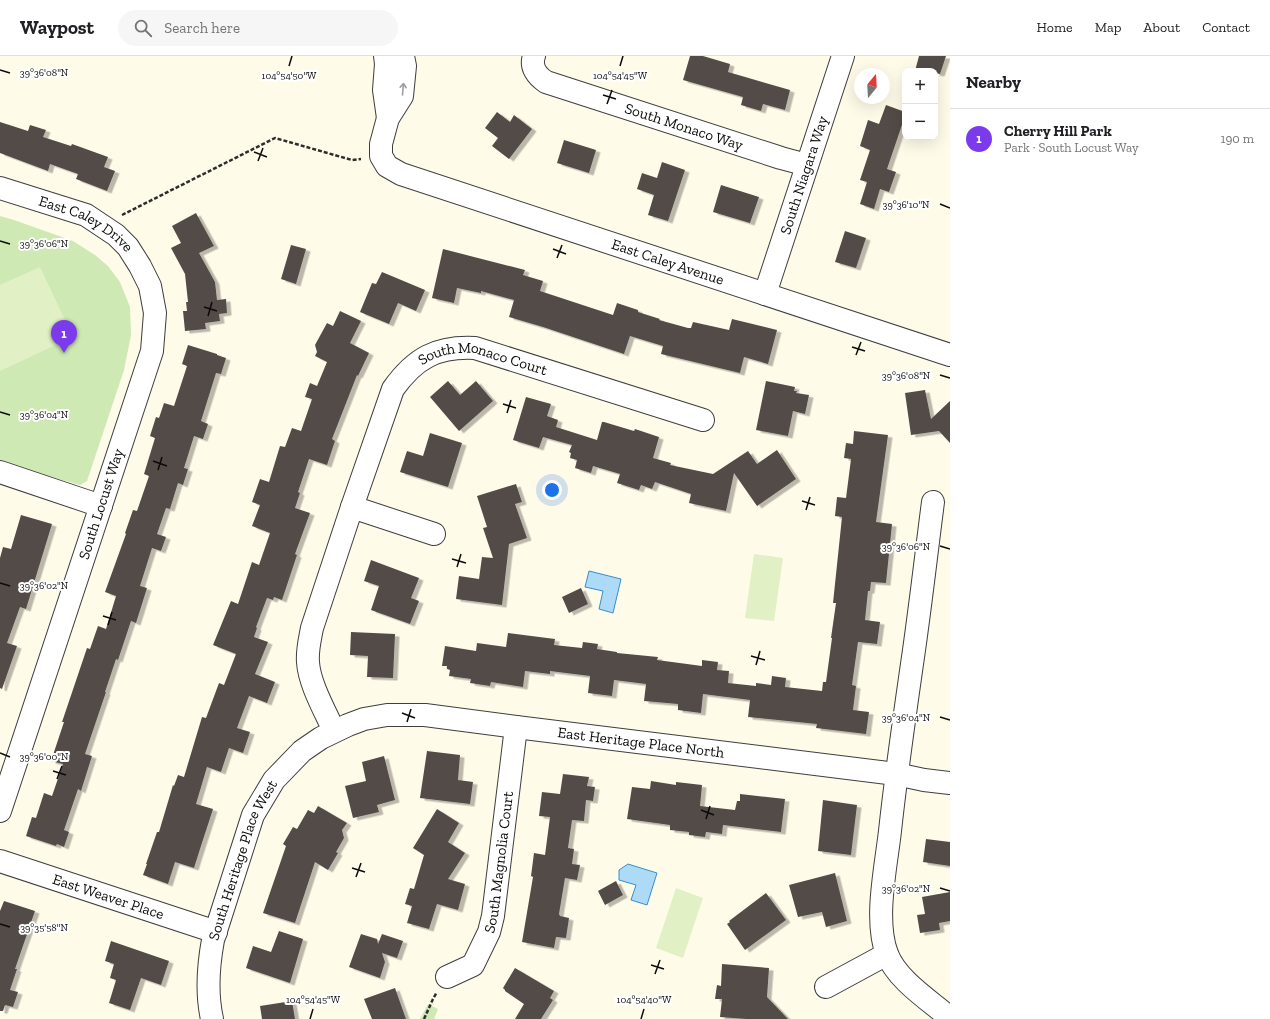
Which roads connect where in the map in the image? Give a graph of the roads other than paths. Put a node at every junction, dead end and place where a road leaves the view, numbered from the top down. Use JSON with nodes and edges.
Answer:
{"nodes":[{"id":1,"x":385,"y":56,"type":"edge"},
{"id":2,"x":403,"y":56,"type":"edge"},
{"id":3,"x":534,"y":56,"type":"edge"},
{"id":4,"x":843,"y":56,"type":"edge"},
{"id":5,"x":388,"y":118,"type":"junction"},
{"id":6,"x":807,"y":165,"type":"junction"},
{"id":7,"x":0,"y":188,"type":"edge"},
{"id":8,"x":150,"y":286,"type":"joint"},
{"id":9,"x":765,"y":294,"type":"junction"},
{"id":10,"x":950,"y":354,"type":"edge"},
{"id":11,"x":703,"y":420,"type":"dead end"},
{"id":12,"x":0,"y":472,"type":"edge"},
{"id":13,"x":933,"y":502,"type":"dead end"},
{"id":14,"x":101,"y":506,"type":"junction"},
{"id":15,"x":352,"y":507,"type":"junction"},
{"id":16,"x":434,"y":534,"type":"dead end"},
{"id":17,"x":516,"y":727,"type":"junction"},
{"id":18,"x":334,"y":731,"type":"junction"},
{"id":19,"x":896,"y":774,"type":"junction"},
{"id":20,"x":950,"y":783,"type":"edge"},
{"id":21,"x":0,"y":811,"type":"edge"},
{"id":22,"x":0,"y":862,"type":"edge"},
{"id":23,"x":216,"y":932,"type":"junction"},
{"id":24,"x":887,"y":954,"type":"junction"},
{"id":25,"x":447,"y":978,"type":"road end"},
{"id":26,"x":826,"y":987,"type":"dead end"},
{"id":27,"x":939,"y":1015,"type":"edge"},
{"id":28,"x":212,"y":1019,"type":"edge"}],
"edges":[{"from":1,"to":5,"type":"street"},
{"from":5,"to":2,"type":"street","one_way":true},
{"from":3,"to":6,"type":"street","name":"South Monaco Way"},
{"from":4,"to":6,"type":"street","name":"South Niagara Way"},
{"from":5,"to":9,"type":"street","name":"East Caley Avenue"},
{"from":6,"to":9,"type":"street","name":"South Niagara Way"},
{"from":7,"to":8,"type":"street","name":"East Caley Drive"},
{"from":8,"to":14,"type":"street","name":"South Locust Way"},
{"from":9,"to":10,"type":"street","name":"East Caley Avenue"},
{"from":11,"to":15,"type":"street","name":"South Monaco Court"},
{"from":12,"to":14,"type":"street"},
{"from":13,"to":19,"type":"street"},
{"from":14,"to":21,"type":"street","name":"South Locust Way"},
{"from":15,"to":16,"type":"street"},
{"from":15,"to":18,"type":"street","name":"South Monaco Court"},
{"from":17,"to":18,"type":"street","name":"East Heritage Place North"},
{"from":17,"to":19,"type":"street","name":"East Heritage Place North"},
{"from":17,"to":25,"type":"street","name":"South Magnolia Court"},
{"from":18,"to":23,"type":"street","name":"South Heritage Place West"},
{"from":19,"to":20,"type":"street","name":"East Heritage Place North"},
{"from":19,"to":24,"type":"street"},
{"from":22,"to":23,"type":"street","name":"East Weaver Place"},
{"from":23,"to":28,"type":"street","name":"South Heritage Place West"},
{"from":24,"to":26,"type":"street"},
{"from":24,"to":27,"type":"street"}]}
